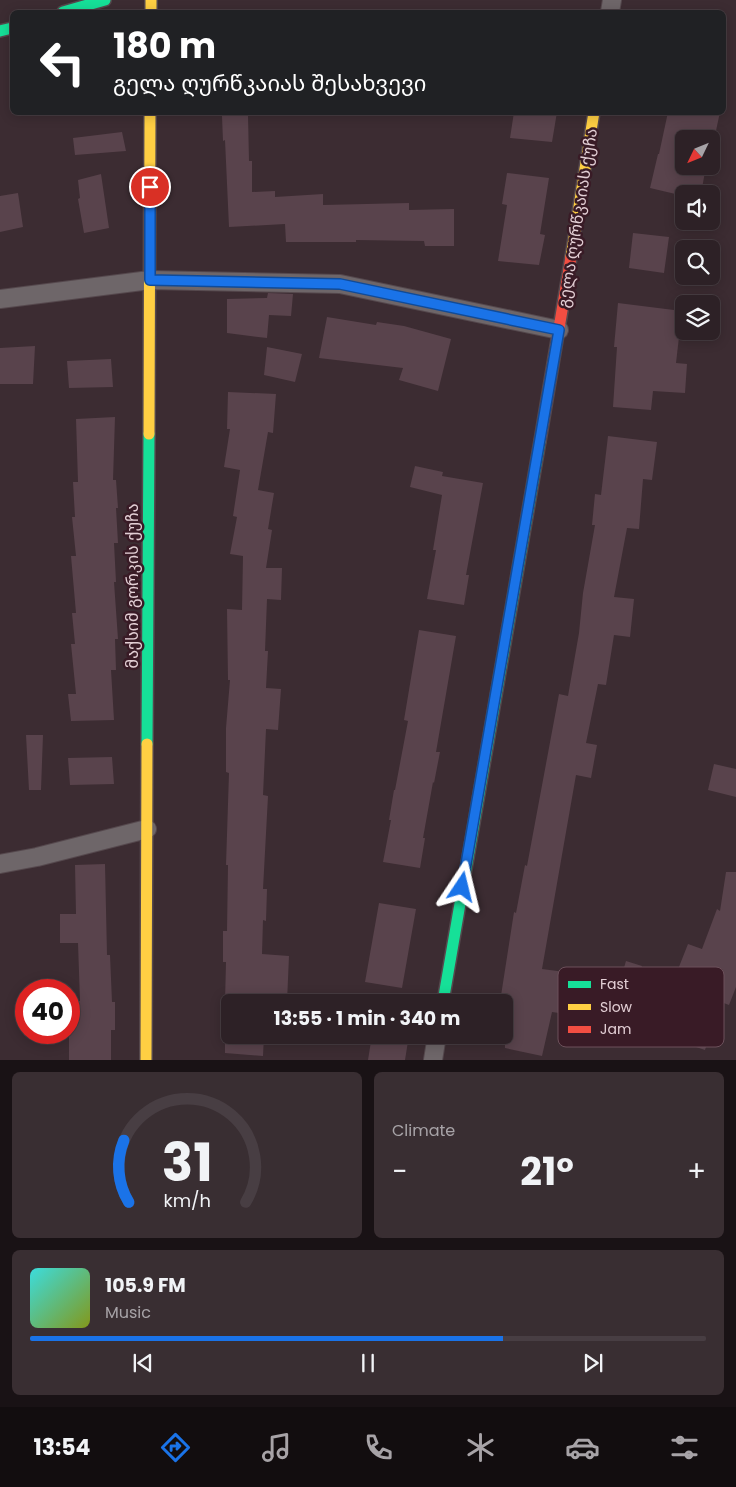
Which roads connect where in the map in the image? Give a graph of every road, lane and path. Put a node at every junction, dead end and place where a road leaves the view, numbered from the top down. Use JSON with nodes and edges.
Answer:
{"nodes":[{"id":1,"x":105,"y":0,"type":"edge"},
{"id":2,"x":70,"y":10,"type":"edge"},
{"id":3,"x":150,"y":115,"type":"edge"},
{"id":4,"x":594,"y":115,"type":"edge"},
{"id":5,"x":150,"y":280,"type":"junction"},
{"id":6,"x":0,"y":299,"type":"edge"},
{"id":7,"x":559,"y":330,"type":"junction"},
{"id":8,"x":147,"y":829,"type":"junction"},
{"id":9,"x":0,"y":864,"type":"edge"},
{"id":10,"x":443,"y":994,"type":"edge"},
{"id":11,"x":436,"y":1044,"type":"edge"},
{"id":12,"x":146,"y":1060,"type":"edge"},
{"id":13,"x":433,"y":1060,"type":"edge"}],
"edges":[{"from":1,"to":2,"type":"street"},
{"from":3,"to":5,"type":"street","name":"მაქსიმ გორკის ქუჩა"},
{"from":4,"to":7,"type":"street","name":"გელა ღურწკაიას ქუჩა"},
{"from":5,"to":6,"type":"street"},
{"from":5,"to":7,"type":"street"},
{"from":5,"to":8,"type":"street","name":"მაქსიმ გორკის ქუჩა"},
{"from":7,"to":10,"type":"street","name":"გელა ღურწკაიას ქუჩა"},
{"from":8,"to":9,"type":"street"},
{"from":8,"to":12,"type":"street","name":"მაქსიმ გორკის ქუჩა"},
{"from":11,"to":13,"type":"street"}]}
